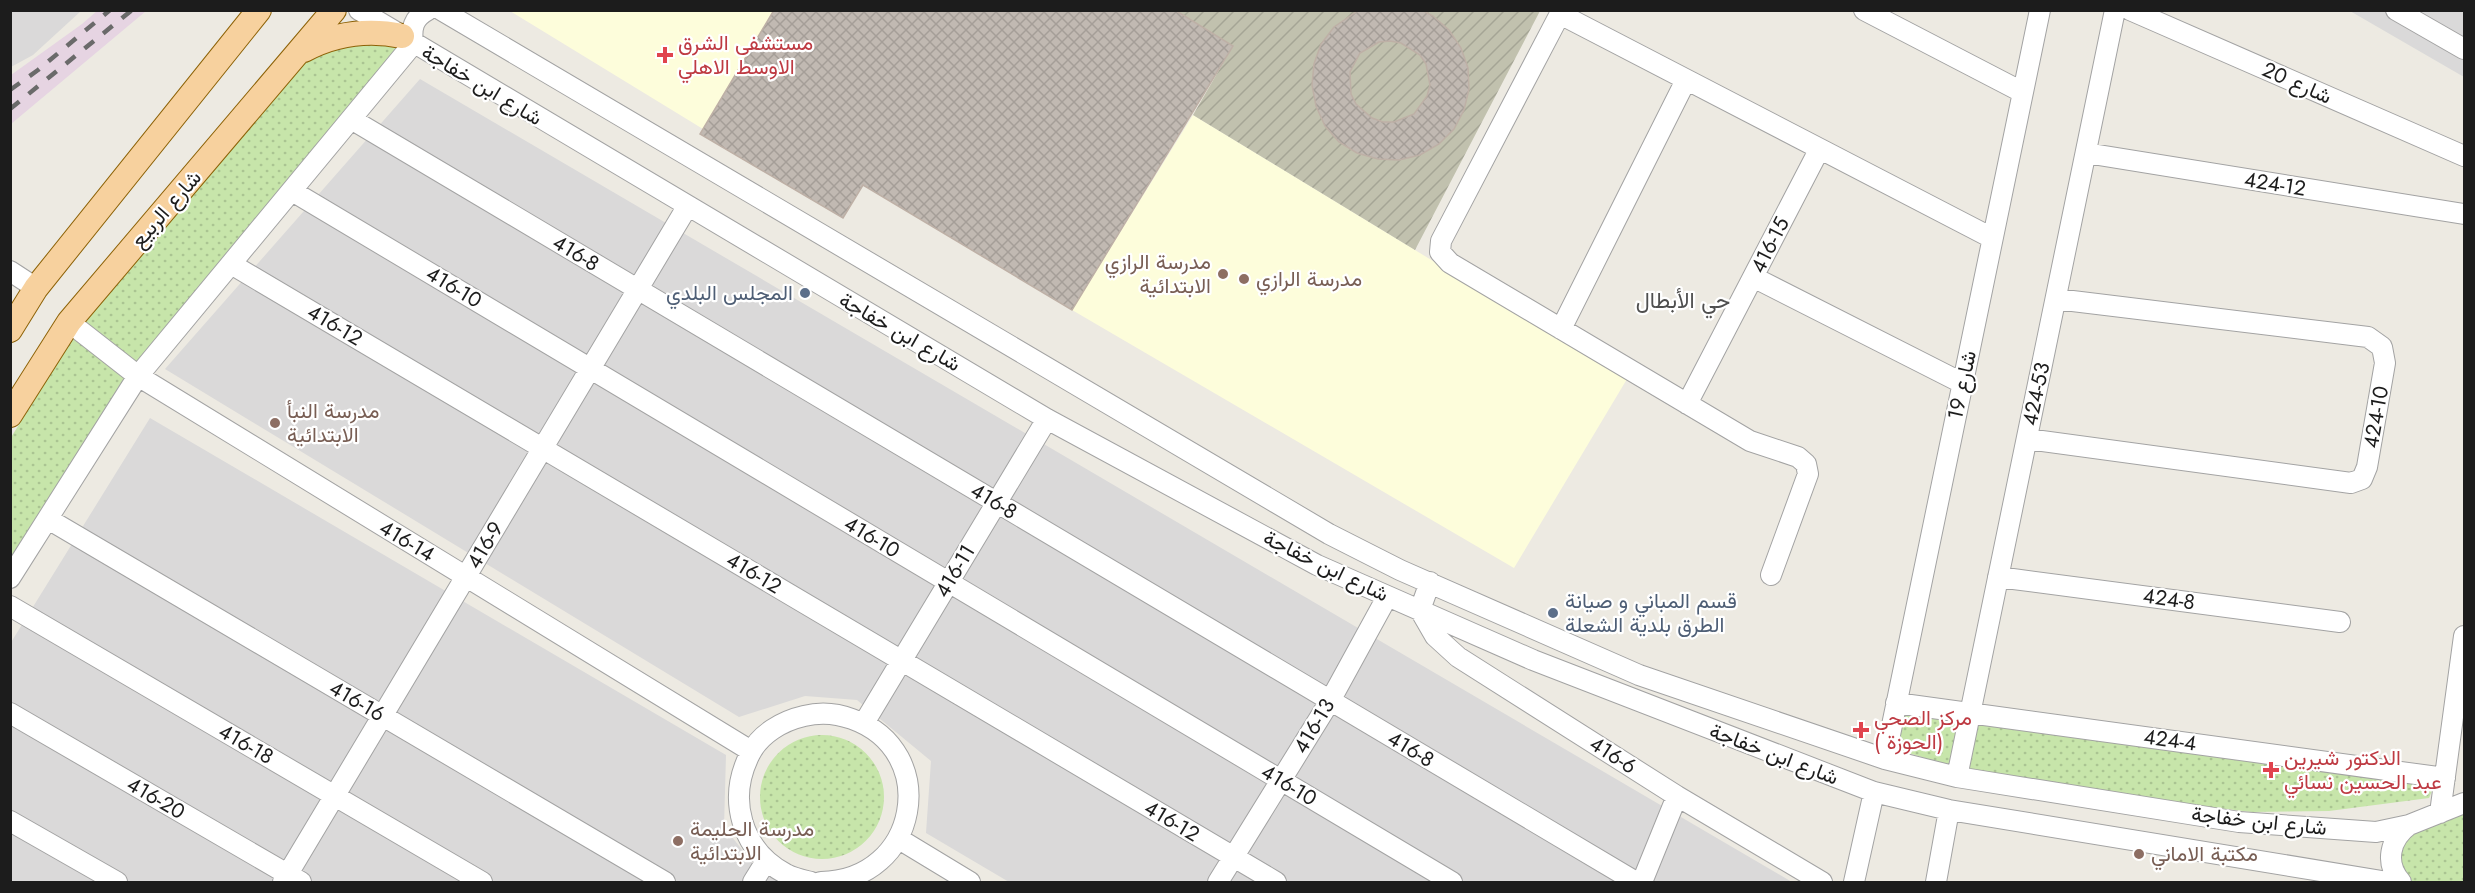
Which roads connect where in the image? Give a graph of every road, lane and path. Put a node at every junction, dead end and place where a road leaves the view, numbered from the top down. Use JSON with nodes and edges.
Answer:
{"nodes":[{"id":1,"x":259,"y":10,"type":"edge"},
{"id":2,"x":334,"y":10,"type":"edge"},
{"id":3,"x":359,"y":10,"type":"edge"},
{"id":4,"x":428,"y":10,"type":"edge"},
{"id":5,"x":441,"y":10,"type":"edge"},
{"id":6,"x":1864,"y":10,"type":"edge"},
{"id":7,"x":2040,"y":10,"type":"edge"},
{"id":8,"x":2115,"y":10,"type":"edge"},
{"id":9,"x":2130,"y":10,"type":"edge"},
{"id":10,"x":2396,"y":10,"type":"edge"},
{"id":11,"x":1561,"y":12,"type":"edge"},
{"id":12,"x":407,"y":40,"type":"junction"},
{"id":13,"x":2464,"y":49,"type":"edge"},
{"id":14,"x":302,"y":51,"type":"junction"},
{"id":15,"x":1686,"y":80,"type":"junction"},
{"id":16,"x":2022,"y":92,"type":"junction"},
{"id":17,"x":351,"y":119,"type":"junction"},
{"id":18,"x":1819,"y":150,"type":"junction"},
{"id":19,"x":2086,"y":153,"type":"junction"},
{"id":20,"x":2464,"y":156,"type":"edge"},
{"id":21,"x":292,"y":191,"type":"junction"},
{"id":22,"x":687,"y":207,"type":"junction"},
{"id":23,"x":2464,"y":214,"type":"edge"},
{"id":24,"x":1992,"y":238,"type":"junction"},
{"id":25,"x":231,"y":264,"type":"junction"},
{"id":26,"x":10,"y":271,"type":"edge"},
{"id":27,"x":1753,"y":277,"type":"junction"},
{"id":28,"x":36,"y":288,"type":"junction"},
{"id":29,"x":638,"y":290,"type":"junction"},
{"id":30,"x":2056,"y":299,"type":"junction"},
{"id":31,"x":69,"y":322,"type":"junction"},
{"id":32,"x":1561,"y":328,"type":"junction"},
{"id":33,"x":10,"y":330,"type":"edge"},
{"id":34,"x":591,"y":369,"type":"junction"},
{"id":35,"x":138,"y":376,"type":"junction"},
{"id":36,"x":1962,"y":383,"type":"junction"},
{"id":37,"x":1688,"y":404,"type":"junction"},
{"id":38,"x":10,"y":415,"type":"edge"},
{"id":39,"x":1047,"y":419,"type":"junction"},
{"id":40,"x":2027,"y":439,"type":"junction"},
{"id":41,"x":543,"y":448,"type":"junction"},
{"id":42,"x":997,"y":502,"type":"junction"},
{"id":43,"x":48,"y":519,"type":"junction"},
{"id":44,"x":1771,"y":575,"type":"dead end"},
{"id":45,"x":466,"y":577,"type":"junction"},
{"id":46,"x":1998,"y":577,"type":"junction"},
{"id":47,"x":10,"y":578,"type":"edge"},
{"id":48,"x":948,"y":582,"type":"junction"},
{"id":49,"x":1430,"y":582,"type":"junction"},
{"id":50,"x":1387,"y":597,"type":"junction"},
{"id":51,"x":10,"y":606,"type":"edge"},
{"id":52,"x":1419,"y":610,"type":"junction"},
{"id":53,"x":2340,"y":622,"type":"dead end"},
{"id":54,"x":2464,"y":636,"type":"edge"},
{"id":55,"x":902,"y":660,"type":"junction"},
{"id":56,"x":1330,"y":700,"type":"junction"},
{"id":57,"x":1896,"y":703,"type":"junction"},
{"id":58,"x":10,"y":713,"type":"edge"},
{"id":59,"x":1970,"y":713,"type":"junction"},
{"id":60,"x":382,"y":716,"type":"junction"},
{"id":61,"x":864,"y":723,"type":"junction"},
{"id":62,"x":751,"y":752,"type":"junction"},
{"id":63,"x":1885,"y":759,"type":"junction"},
{"id":64,"x":1957,"y":777,"type":"junction"},
{"id":65,"x":2445,"y":778,"type":"junction"},
{"id":66,"x":1281,"y":780,"type":"junction"},
{"id":67,"x":1874,"y":792,"type":"junction"},
{"id":68,"x":335,"y":796,"type":"junction"},
{"id":69,"x":1677,"y":796,"type":"junction"},
{"id":70,"x":2464,"y":803,"type":"edge"},
{"id":71,"x":1949,"y":810,"type":"junction"},
{"id":72,"x":2440,"y":813,"type":"junction"},
{"id":73,"x":10,"y":820,"type":"edge"},
{"id":74,"x":2409,"y":825,"type":"junction"},
{"id":75,"x":2376,"y":832,"type":"junction"},
{"id":76,"x":899,"y":839,"type":"junction"},
{"id":77,"x":1234,"y":858,"type":"junction"},
{"id":78,"x":766,"y":861,"type":"junction"},
{"id":79,"x":291,"y":880,"type":"edge"},
{"id":80,"x":2378,"y":881,"type":"edge"},
{"id":81,"x":117,"y":882,"type":"edge"},
{"id":82,"x":482,"y":882,"type":"edge"},
{"id":83,"x":665,"y":882,"type":"edge"},
{"id":84,"x":753,"y":882,"type":"edge"},
{"id":85,"x":811,"y":882,"type":"edge"},
{"id":86,"x":821,"y":882,"type":"edge"},
{"id":87,"x":970,"y":882,"type":"edge"},
{"id":88,"x":1218,"y":882,"type":"edge"},
{"id":89,"x":1276,"y":882,"type":"edge"},
{"id":90,"x":1452,"y":882,"type":"edge"},
{"id":91,"x":1636,"y":882,"type":"edge"},
{"id":92,"x":1642,"y":882,"type":"edge"},
{"id":93,"x":1822,"y":882,"type":"edge"},
{"id":94,"x":1854,"y":882,"type":"edge"},
{"id":95,"x":1936,"y":882,"type":"edge"},
{"id":96,"x":2400,"y":882,"type":"edge"}],
"edges":[{"from":1,"to":28,"type":"main road"},
{"from":2,"to":14,"type":"main road","name":"شارع الربيع"},
{"from":3,"to":12,"type":"street","name":"شارع ابن خفاجة"},
{"from":4,"to":12,"type":"street"},
{"from":5,"to":49,"type":"street","name":"شارع ابن خفاجة"},
{"from":6,"to":16,"type":"street"},
{"from":7,"to":16,"type":"street","name":"شارع 19"},
{"from":8,"to":19,"type":"street","name":"424-53"},
{"from":9,"to":20,"type":"street","name":"شارع 20"},
{"from":10,"to":13,"type":"street"},
{"from":11,"to":15,"type":"street"},
{"from":11,"to":32,"type":"street"},
{"from":12,"to":14,"type":"main road"},
{"from":12,"to":17,"type":"street"},
{"from":12,"to":22,"type":"street","name":"شارع ابن خفاجة"},
{"from":14,"to":31,"type":"main road","name":"شارع الربيع"},
{"from":15,"to":18,"type":"street"},
{"from":15,"to":32,"type":"street"},
{"from":16,"to":24,"type":"street","name":"شارع 19"},
{"from":17,"to":21,"type":"street"},
{"from":17,"to":29,"type":"street","name":"416-8"},
{"from":18,"to":24,"type":"street"},
{"from":18,"to":27,"type":"street","name":"416-15"},
{"from":19,"to":23,"type":"street","name":"424-12"},
{"from":19,"to":30,"type":"street","name":"424-53"},
{"from":21,"to":25,"type":"street"},
{"from":21,"to":34,"type":"street","name":"416-10"},
{"from":22,"to":29,"type":"street","name":"416-9"},
{"from":22,"to":39,"type":"street","name":"شارع ابن خفاجة"},
{"from":24,"to":36,"type":"street","name":"شارع 19"},
{"from":25,"to":35,"type":"street"},
{"from":25,"to":41,"type":"street","name":"416-12"},
{"from":26,"to":28,"type":"street"},
{"from":27,"to":36,"type":"street"},
{"from":27,"to":37,"type":"street","name":"416-15"},
{"from":28,"to":33,"type":"main road"},
{"from":29,"to":34,"type":"street","name":"416-9"},
{"from":29,"to":42,"type":"street","name":"416-8"},
{"from":30,"to":40,"type":"street","name":"424-53"},
{"from":30,"to":40,"type":"street","name":"424-10"},
{"from":31,"to":35,"type":"street","name":"416-14"},
{"from":31,"to":38,"type":"main road","name":"شارع الربيع"},
{"from":32,"to":37,"type":"street"},
{"from":34,"to":41,"type":"street","name":"416-9"},
{"from":34,"to":48,"type":"street","name":"416-10"},
{"from":35,"to":43,"type":"street"},
{"from":35,"to":45,"type":"street","name":"416-14"},
{"from":36,"to":57,"type":"street","name":"شارع 19"},
{"from":37,"to":44,"type":"street"},
{"from":39,"to":42,"type":"street","name":"416-11"},
{"from":39,"to":50,"type":"street","name":"شارع ابن خفاجة"},
{"from":40,"to":46,"type":"street","name":"424-53"},
{"from":41,"to":45,"type":"street","name":"416-9"},
{"from":41,"to":55,"type":"street","name":"416-12"},
{"from":42,"to":48,"type":"street","name":"416-11"},
{"from":42,"to":56,"type":"street","name":"416-8"},
{"from":43,"to":47,"type":"street"},
{"from":43,"to":60,"type":"street","name":"416-16"},
{"from":45,"to":60,"type":"street","name":"416-9"},
{"from":45,"to":62,"type":"street","name":"416-14"},
{"from":46,"to":53,"type":"street","name":"424-8"},
{"from":46,"to":59,"type":"street","name":"424-53"},
{"from":48,"to":55,"type":"street","name":"416-11"},
{"from":48,"to":66,"type":"street","name":"416-10"},
{"from":49,"to":52,"type":"street"},
{"from":49,"to":63,"type":"street","name":"شارع ابن خفاجة"},
{"from":50,"to":52,"type":"street","name":"شارع ابن خفاجة"},
{"from":50,"to":56,"type":"street","name":"416-13"},
{"from":51,"to":68,"type":"street","name":"416-18"},
{"from":52,"to":67,"type":"street","name":"شارع ابن خفاجة"},
{"from":52,"to":69,"type":"street","name":"416-6"},
{"from":54,"to":65,"type":"street"},
{"from":55,"to":61,"type":"street","name":"416-11"},
{"from":55,"to":77,"type":"street","name":"416-12"},
{"from":56,"to":66,"type":"street","name":"416-13"},
{"from":56,"to":91,"type":"street","name":"416-8"},
{"from":57,"to":59,"type":"street","name":"424-4"},
{"from":57,"to":63,"type":"street","name":"شارع 19"},
{"from":58,"to":79,"type":"street","name":"416-20"},
{"from":59,"to":64,"type":"street","name":"424-53"},
{"from":59,"to":65,"type":"street","name":"424-4"},
{"from":60,"to":68,"type":"street","name":"416-9"},
{"from":60,"to":83,"type":"street","name":"416-16"},
{"from":61,"to":62,"type":"street"},
{"from":61,"to":76,"type":"street"},
{"from":62,"to":78,"type":"street"},
{"from":63,"to":64,"type":"street","name":"شارع ابن خفاجة"},
{"from":64,"to":75,"type":"street","name":"شارع ابن خفاجة"},
{"from":65,"to":72,"type":"street"},
{"from":66,"to":77,"type":"street","name":"416-13"},
{"from":66,"to":90,"type":"street","name":"416-10"},
{"from":67,"to":71,"type":"street","name":"شارع ابن خفاجة"},
{"from":67,"to":94,"type":"street"},
{"from":68,"to":79,"type":"street","name":"416-9"},
{"from":68,"to":82,"type":"street","name":"416-18"},
{"from":69,"to":92,"type":"street"},
{"from":69,"to":93,"type":"street","name":"416-6"},
{"from":70,"to":72,"type":"street","name":"شارع ابن خفاجة"},
{"from":71,"to":80,"type":"street","name":"شارع ابن خفاجة"},
{"from":71,"to":95,"type":"street"},
{"from":72,"to":74,"type":"street","name":"شارع ابن خفاجة"},
{"from":73,"to":81,"type":"street"},
{"from":74,"to":75,"type":"street","name":"شارع ابن خفاجة"},
{"from":74,"to":96,"type":"street"},
{"from":75,"to":80,"type":"street"},
{"from":76,"to":86,"type":"street"},
{"from":76,"to":87,"type":"street"},
{"from":77,"to":88,"type":"street","name":"416-13"},
{"from":77,"to":89,"type":"street","name":"416-12"},
{"from":78,"to":84,"type":"street"},
{"from":78,"to":85,"type":"street"}]}
